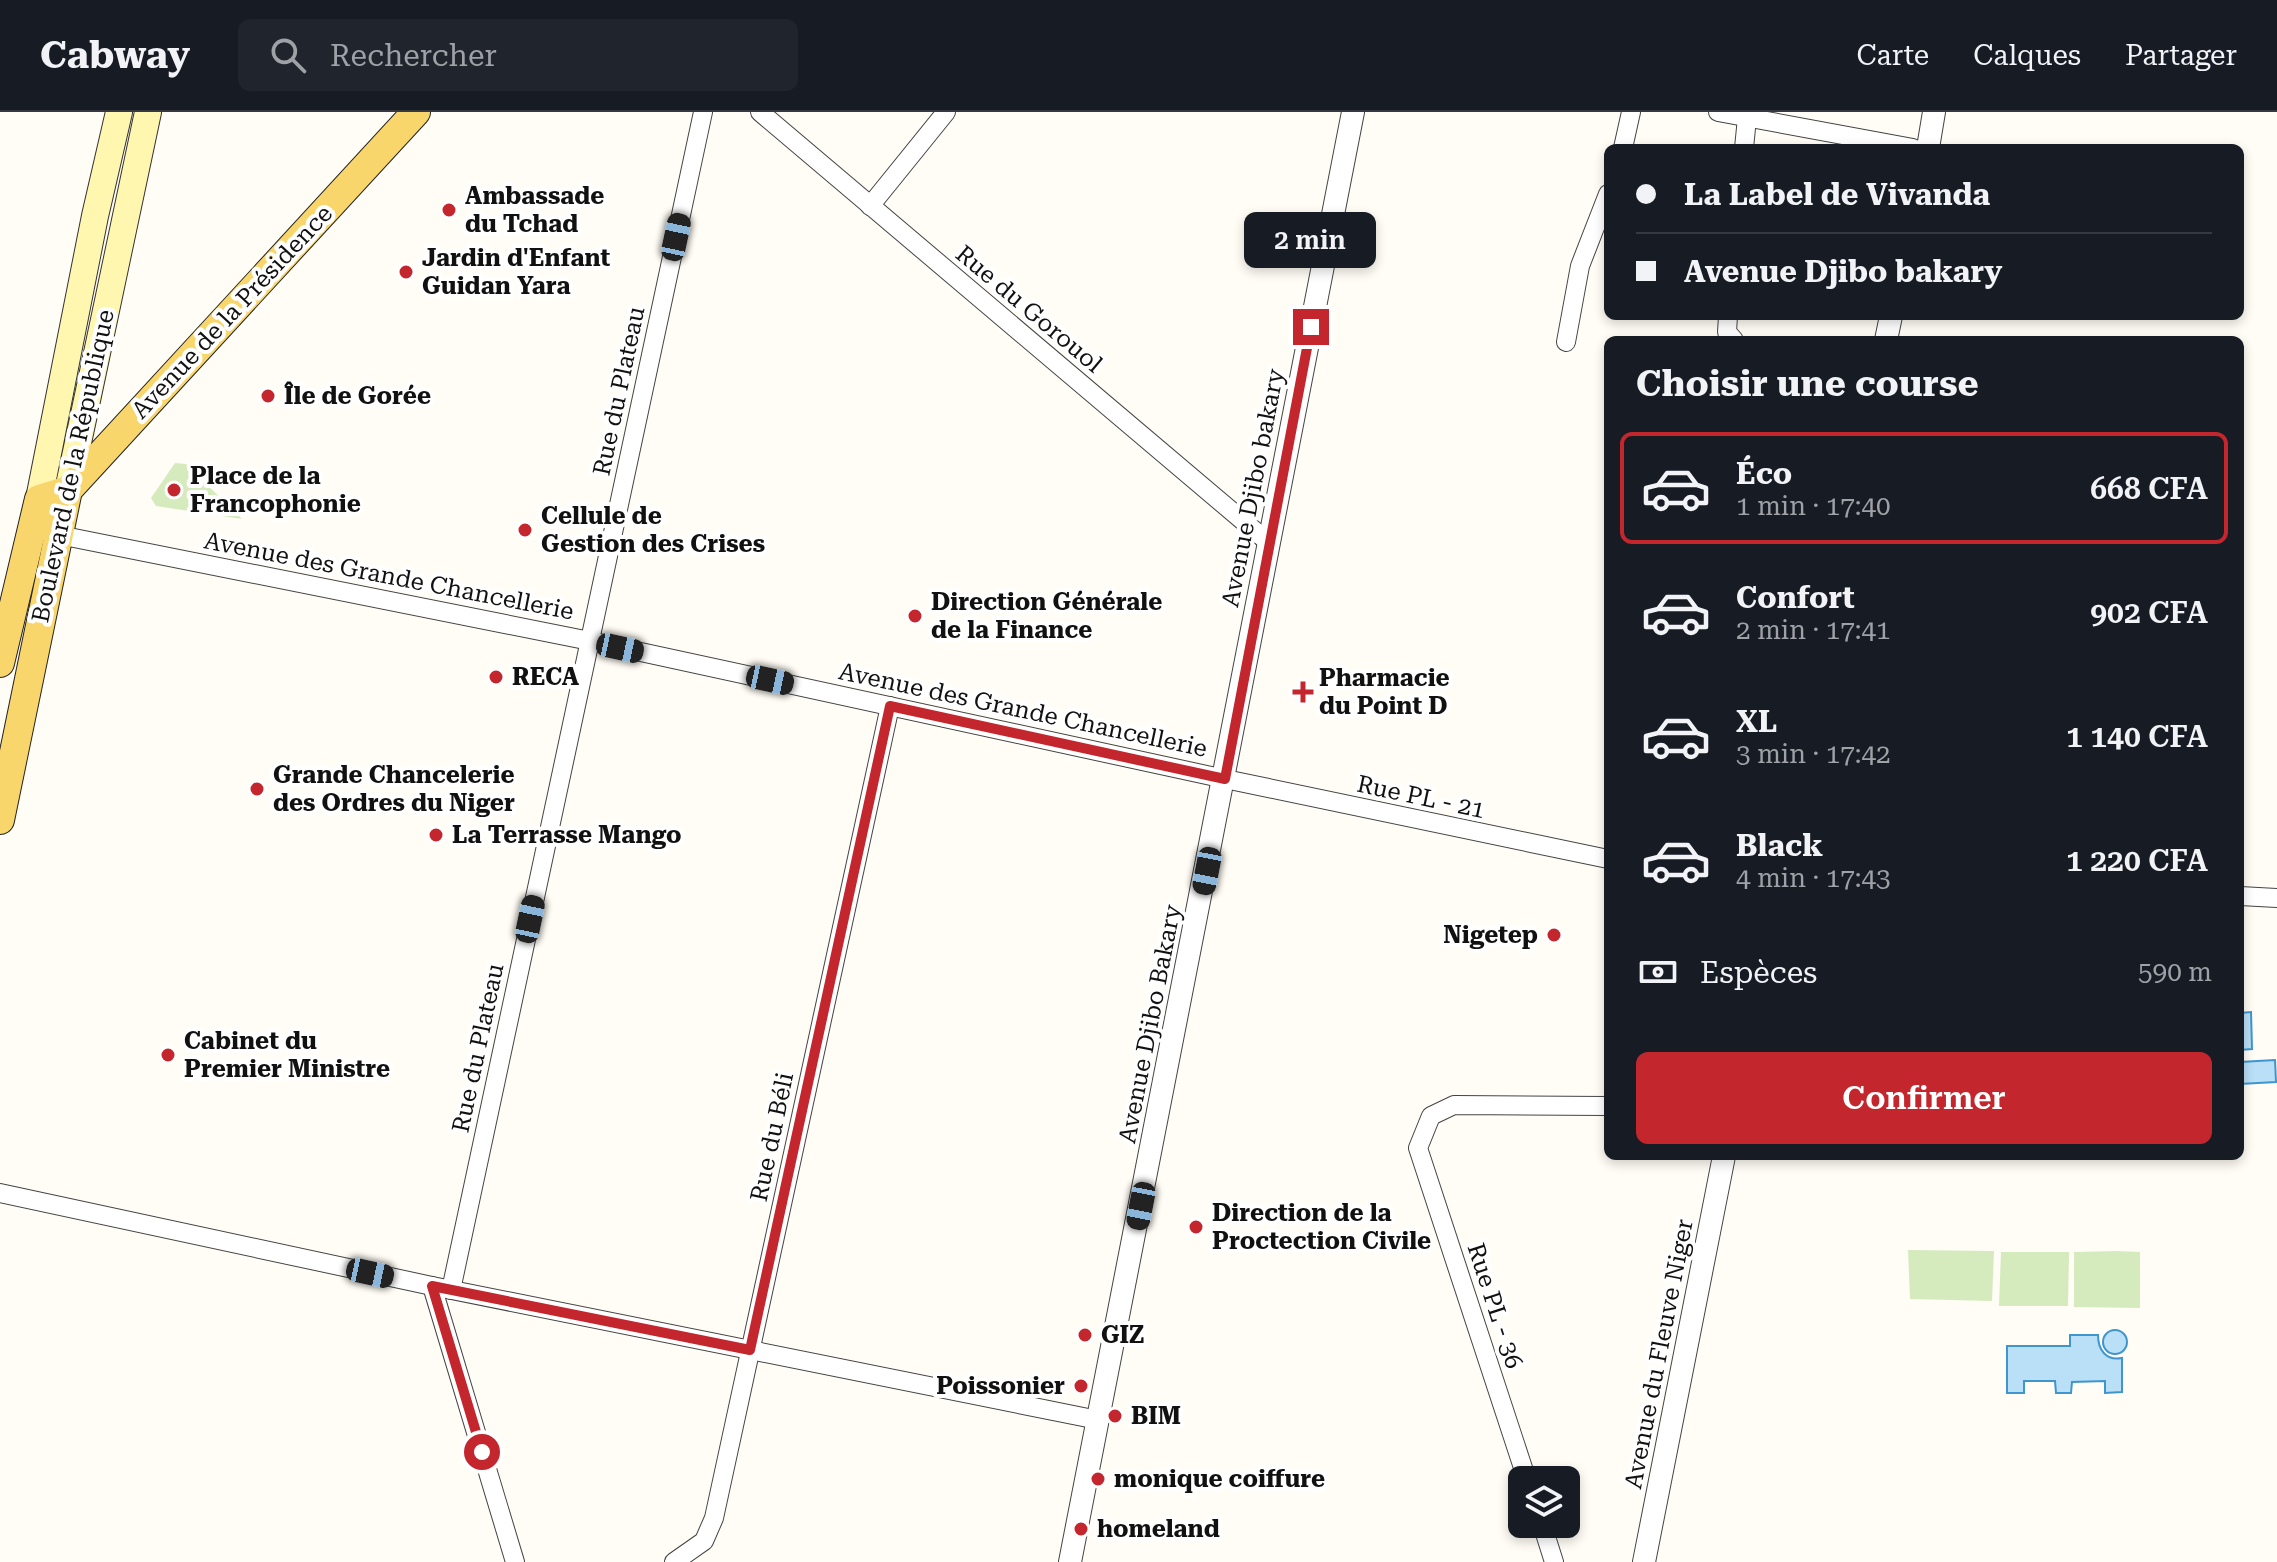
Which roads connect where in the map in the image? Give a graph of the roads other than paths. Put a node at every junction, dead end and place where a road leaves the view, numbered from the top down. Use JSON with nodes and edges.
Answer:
{"nodes":[{"id":1,"x":119,"y":112,"type":"edge"},
{"id":2,"x":148,"y":112,"type":"edge"},
{"id":3,"x":416,"y":112,"type":"edge"},
{"id":4,"x":703,"y":112,"type":"edge"},
{"id":5,"x":760,"y":112,"type":"edge"},
{"id":6,"x":946,"y":112,"type":"edge"},
{"id":7,"x":1353,"y":112,"type":"edge"},
{"id":8,"x":1631,"y":112,"type":"edge"},
{"id":9,"x":1718,"y":112,"type":"edge"},
{"id":10,"x":1934,"y":112,"type":"edge"},
{"id":11,"x":1747,"y":118,"type":"junction"},
{"id":12,"x":1624,"y":144,"type":"edge"},
{"id":13,"x":1744,"y":144,"type":"edge"},
{"id":14,"x":1891,"y":144,"type":"edge"},
{"id":15,"x":1929,"y":144,"type":"edge"},
{"id":16,"x":1604,"y":204,"type":"edge"},
{"id":17,"x":870,"y":206,"type":"junction"},
{"id":18,"x":1566,"y":342,"type":"dead end"},
{"id":19,"x":68,"y":490,"type":"junction"},
{"id":20,"x":39,"y":499,"type":"junction"},
{"id":21,"x":45,"y":532,"type":"junction"},
{"id":22,"x":1268,"y":542,"type":"junction"},
{"id":23,"x":590,"y":641,"type":"junction"},
{"id":24,"x":0,"y":663,"type":"edge"},
{"id":25,"x":890,"y":706,"type":"junction"},
{"id":26,"x":1225,"y":779,"type":"junction"},
{"id":27,"x":0,"y":820,"type":"edge"},
{"id":28,"x":1604,"y":858,"type":"edge"},
{"id":29,"x":2244,"y":896,"type":"edge"},
{"id":30,"x":2277,"y":898,"type":"edge"},
{"id":31,"x":1604,"y":1106,"type":"edge"},
{"id":32,"x":1723,"y":1160,"type":"edge"},
{"id":33,"x":0,"y":1193,"type":"edge"},
{"id":34,"x":432,"y":1286,"type":"junction"},
{"id":35,"x":451,"y":1290,"type":"junction"},
{"id":36,"x":750,"y":1350,"type":"junction"},
{"id":37,"x":1098,"y":1420,"type":"junction"},
{"id":38,"x":1522,"y":1466,"type":"edge"},
{"id":39,"x":1546,"y":1538,"type":"edge"},
{"id":40,"x":515,"y":1562,"type":"edge"},
{"id":41,"x":674,"y":1562,"type":"edge"},
{"id":42,"x":1070,"y":1562,"type":"edge"},
{"id":43,"x":1554,"y":1562,"type":"edge"},
{"id":44,"x":1644,"y":1562,"type":"edge"}],
"edges":[{"from":1,"to":20,"type":"main road","name":"Boulevard de la République"},
{"from":2,"to":19,"type":"main road","name":"Boulevard de la République"},
{"from":3,"to":19,"type":"main road","name":"Avenue de la Présidence"},
{"from":4,"to":23,"type":"street","name":"Rue du Plateau"},
{"from":5,"to":17,"type":"street","name":"Rue du Gorouol"},
{"from":6,"to":17,"type":"street"},
{"from":7,"to":22,"type":"street","name":"Avenue Djibo bakary"},
{"from":8,"to":12,"type":"street"},
{"from":9,"to":11,"type":"street"},
{"from":10,"to":15,"type":"street"},
{"from":11,"to":13,"type":"street"},
{"from":11,"to":14,"type":"street"},
{"from":16,"to":18,"type":"street"},
{"from":17,"to":22,"type":"street","name":"Rue du Gorouol"},
{"from":19,"to":20,"type":"main road"},
{"from":19,"to":21,"type":"main road","name":"Boulevard de la République"},
{"from":20,"to":21,"type":"main road","name":"Boulevard de la République"},
{"from":21,"to":23,"type":"street","name":"Avenue des Grande Chancellerie"},
{"from":21,"to":24,"type":"main road","name":"Boulevard de la République"},
{"from":21,"to":27,"type":"main road","name":"Boulevard de la République"},
{"from":22,"to":26,"type":"street","name":"Avenue Djibo bakary"},
{"from":23,"to":25,"type":"street","name":"Avenue des Grande Chancellerie"},
{"from":23,"to":35,"type":"street","name":"Rue du Plateau"},
{"from":25,"to":26,"type":"street","name":"Avenue des Grande Chancellerie"},
{"from":25,"to":36,"type":"street","name":"Rue du Béli"},
{"from":26,"to":28,"type":"street","name":"Rue PL - 21"},
{"from":26,"to":37,"type":"street","name":"Avenue Djibo Bakary"},
{"from":29,"to":30,"type":"street"},
{"from":31,"to":38,"type":"street","name":"Rue PL - 36"},
{"from":32,"to":44,"type":"street","name":"Avenue du Fleuve Niger"},
{"from":33,"to":34,"type":"street"},
{"from":34,"to":35,"type":"street"},
{"from":34,"to":40,"type":"street"},
{"from":35,"to":36,"type":"street"},
{"from":36,"to":37,"type":"street"},
{"from":36,"to":41,"type":"street","name":"Rue du Béli"},
{"from":37,"to":42,"type":"street","name":"Avenue Djibo Bakary"},
{"from":39,"to":43,"type":"street"}]}
